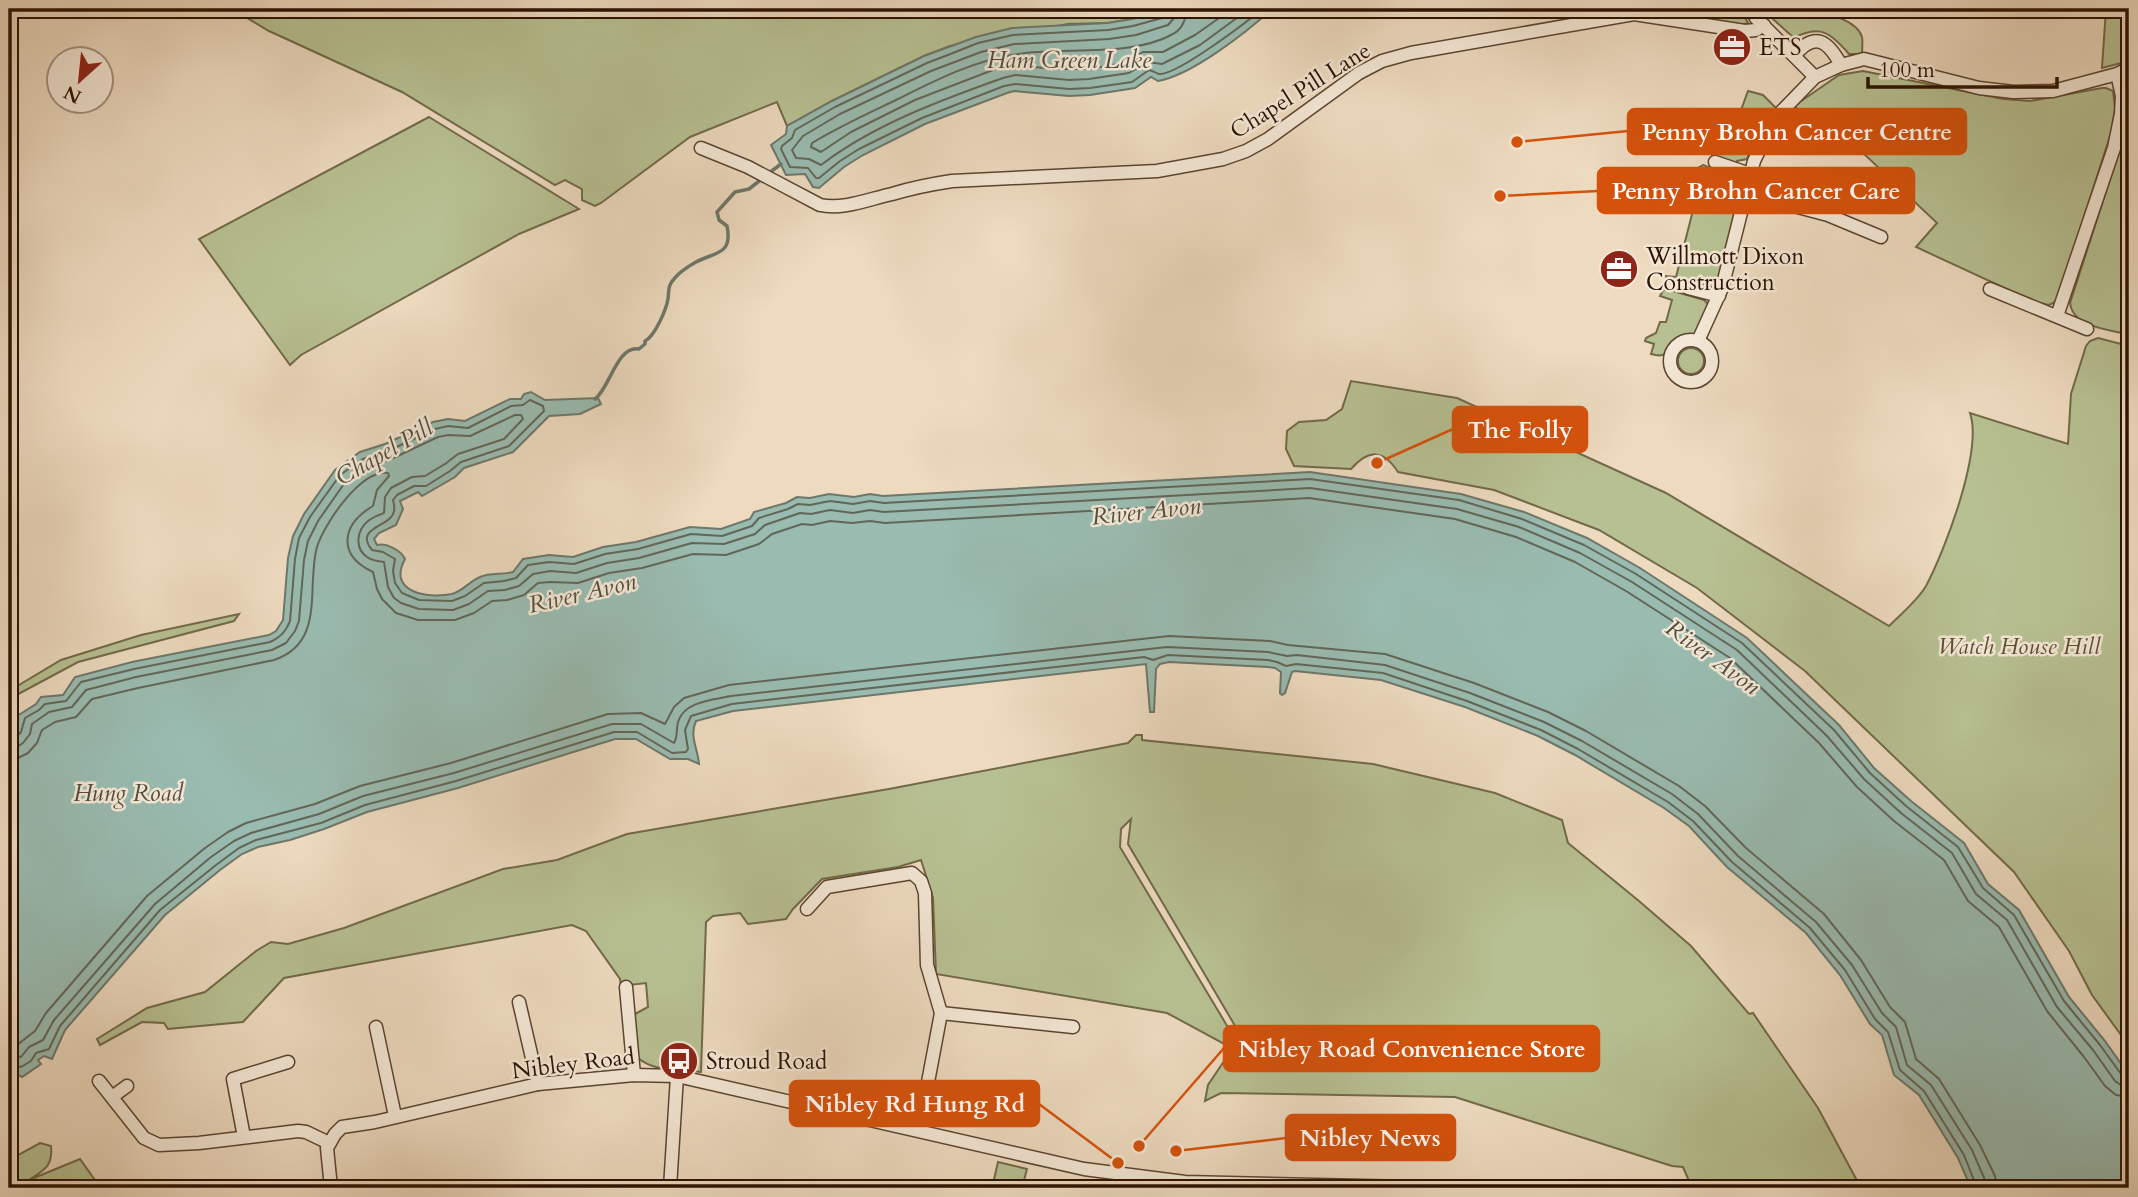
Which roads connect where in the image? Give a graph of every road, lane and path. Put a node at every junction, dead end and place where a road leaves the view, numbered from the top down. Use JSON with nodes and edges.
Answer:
{"nodes":[{"id":1,"x":1751,"y":9,"type":"edge"},
{"id":2,"x":1764,"y":25,"type":"junction"},
{"id":3,"x":1795,"y":55,"type":"junction"},
{"id":4,"x":1841,"y":65,"type":"junction"},
{"id":5,"x":2123,"y":71,"type":"edge"},
{"id":6,"x":1815,"y":77,"type":"junction"},
{"id":7,"x":701,"y":148,"type":"dead end"},
{"id":8,"x":1715,"y":162,"type":"dead end"},
{"id":9,"x":1750,"y":174,"type":"junction"},
{"id":10,"x":1745,"y":193,"type":"junction"},
{"id":11,"x":1881,"y":237,"type":"dead end"},
{"id":12,"x":1688,"y":288,"type":"dead end"},
{"id":13,"x":1990,"y":289,"type":"dead end"},
{"id":14,"x":1719,"y":296,"type":"junction"},
{"id":15,"x":2057,"y":316,"type":"junction"},
{"id":16,"x":2087,"y":328,"type":"dead end"},
{"id":17,"x":1698,"y":341,"type":"dead end"},
{"id":18,"x":807,"y":909,"type":"dead end"},
{"id":19,"x":626,"y":987,"type":"dead end"},
{"id":20,"x":519,"y":1002,"type":"dead end"},
{"id":21,"x":941,"y":1013,"type":"junction"},
{"id":22,"x":376,"y":1027,"type":"dead end"},
{"id":23,"x":1073,"y":1027,"type":"dead end"},
{"id":24,"x":288,"y":1062,"type":"dead end"},
{"id":25,"x":634,"y":1075,"type":"junction"},
{"id":26,"x":677,"y":1076,"type":"junction"},
{"id":27,"x":99,"y":1081,"type":"dead end"},
{"id":28,"x":538,"y":1084,"type":"junction"},
{"id":29,"x":127,"y":1086,"type":"dead end"},
{"id":30,"x":111,"y":1097,"type":"junction"},
{"id":31,"x":396,"y":1116,"type":"junction"},
{"id":32,"x":919,"y":1130,"type":"junction"},
{"id":33,"x":244,"y":1138,"type":"junction"},
{"id":34,"x":329,"y":1143,"type":"junction"},
{"id":35,"x":1185,"y":1185,"type":"edge"},
{"id":36,"x":331,"y":1188,"type":"edge"},
{"id":37,"x":670,"y":1188,"type":"edge"},
{"id":38,"x":1455,"y":1188,"type":"edge"}],
"edges":[{"from":1,"to":2,"type":"street"},
{"from":2,"to":3,"type":"street"},
{"from":2,"to":7,"type":"street","name":"Chapel Pill Lane"},
{"from":3,"to":4,"type":"street"},
{"from":3,"to":6,"type":"street"},
{"from":4,"to":5,"type":"street"},
{"from":4,"to":6,"type":"street"},
{"from":5,"to":15,"type":"street"},
{"from":6,"to":9,"type":"street"},
{"from":8,"to":9,"type":"street"},
{"from":9,"to":10,"type":"street"},
{"from":10,"to":11,"type":"street"},
{"from":10,"to":14,"type":"street"},
{"from":12,"to":14,"type":"street"},
{"from":13,"to":15,"type":"street"},
{"from":14,"to":17,"type":"street"},
{"from":15,"to":16,"type":"street"},
{"from":18,"to":21,"type":"street"},
{"from":19,"to":25,"type":"street"},
{"from":20,"to":28,"type":"street"},
{"from":21,"to":23,"type":"street"},
{"from":21,"to":32,"type":"street"},
{"from":22,"to":31,"type":"street"},
{"from":24,"to":33,"type":"street"},
{"from":25,"to":26,"type":"street","name":"Nibley Road"},
{"from":25,"to":28,"type":"street","name":"Nibley Road"},
{"from":26,"to":32,"type":"street","name":"Nibley Road"},
{"from":26,"to":37,"type":"street"},
{"from":27,"to":30,"type":"street"},
{"from":28,"to":31,"type":"street","name":"Nibley Road"},
{"from":29,"to":30,"type":"street"},
{"from":30,"to":33,"type":"street"},
{"from":31,"to":34,"type":"street","name":"Nibley Road"},
{"from":32,"to":35,"type":"street","name":"Nibley Road"},
{"from":33,"to":34,"type":"street"},
{"from":34,"to":36,"type":"street"},
{"from":35,"to":38,"type":"street","name":"Nibley Road"}]}
